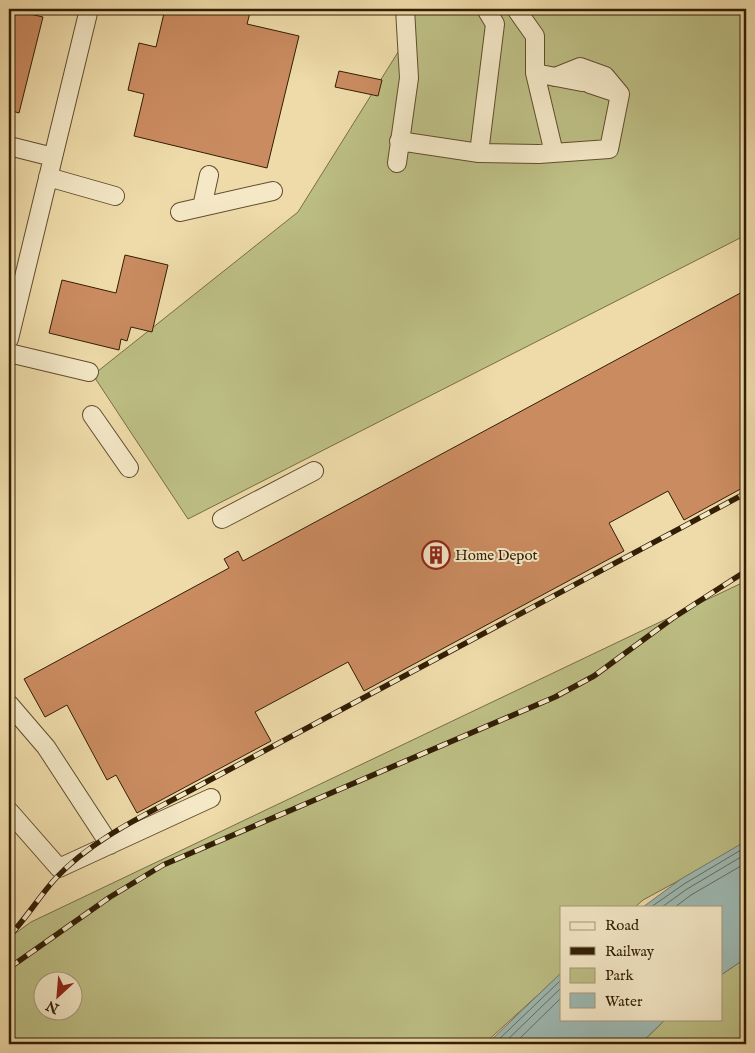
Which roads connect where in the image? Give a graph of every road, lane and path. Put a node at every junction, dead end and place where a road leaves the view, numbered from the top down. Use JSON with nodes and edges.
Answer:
{"nodes":[{"id":1,"x":90,"y":9,"type":"edge"},
{"id":2,"x":405,"y":9,"type":"edge"},
{"id":3,"x":486,"y":9,"type":"edge"},
{"id":4,"x":516,"y":9,"type":"edge"},
{"id":5,"x":535,"y":73,"type":"junction"},
{"id":6,"x":555,"y":77,"type":"junction"},
{"id":7,"x":620,"y":94,"type":"junction"},
{"id":8,"x":399,"y":141,"type":"junction"},
{"id":9,"x":9,"y":146,"type":"edge"},
{"id":10,"x":554,"y":153,"type":"junction"},
{"id":11,"x":479,"y":154,"type":"junction"},
{"id":12,"x":53,"y":157,"type":"junction"},
{"id":13,"x":397,"y":163,"type":"dead end"},
{"id":14,"x":209,"y":175,"type":"dead end"},
{"id":15,"x":48,"y":177,"type":"junction"},
{"id":16,"x":274,"y":191,"type":"dead end"},
{"id":17,"x":115,"y":196,"type":"dead end"},
{"id":18,"x":202,"y":207,"type":"junction"},
{"id":19,"x":180,"y":212,"type":"dead end"},
{"id":20,"x":15,"y":285,"type":"edge"},
{"id":21,"x":9,"y":339,"type":"edge"},
{"id":22,"x":9,"y":353,"type":"edge"},
{"id":23,"x":89,"y":372,"type":"dead end"},
{"id":24,"x":92,"y":415,"type":"dead end"},
{"id":25,"x":129,"y":468,"type":"dead end"},
{"id":26,"x":314,"y":471,"type":"dead end"},
{"id":27,"x":222,"y":519,"type":"dead end"},
{"id":28,"x":9,"y":704,"type":"edge"},
{"id":29,"x":211,"y":798,"type":"dead end"},
{"id":30,"x":9,"y":811,"type":"edge"},
{"id":31,"x":110,"y":844,"type":"junction"}],
"edges":[{"from":1,"to":12,"type":"street"},
{"from":2,"to":8,"type":"street"},
{"from":3,"to":11,"type":"street"},
{"from":4,"to":5,"type":"street"},
{"from":5,"to":6,"type":"street"},
{"from":5,"to":10,"type":"street"},
{"from":6,"to":7,"type":"street"},
{"from":6,"to":7,"type":"street"},
{"from":7,"to":10,"type":"street"},
{"from":8,"to":11,"type":"street"},
{"from":8,"to":13,"type":"street"},
{"from":9,"to":12,"type":"street"},
{"from":10,"to":11,"type":"street"},
{"from":12,"to":15,"type":"street"},
{"from":14,"to":18,"type":"street"},
{"from":15,"to":17,"type":"street"},
{"from":15,"to":20,"type":"street"},
{"from":16,"to":18,"type":"street"},
{"from":18,"to":19,"type":"street"},
{"from":20,"to":21,"type":"street"},
{"from":22,"to":23,"type":"street"},
{"from":24,"to":25,"type":"street"},
{"from":26,"to":27,"type":"street"},
{"from":28,"to":31,"type":"street"},
{"from":29,"to":31,"type":"street"},
{"from":30,"to":31,"type":"street"}]}
